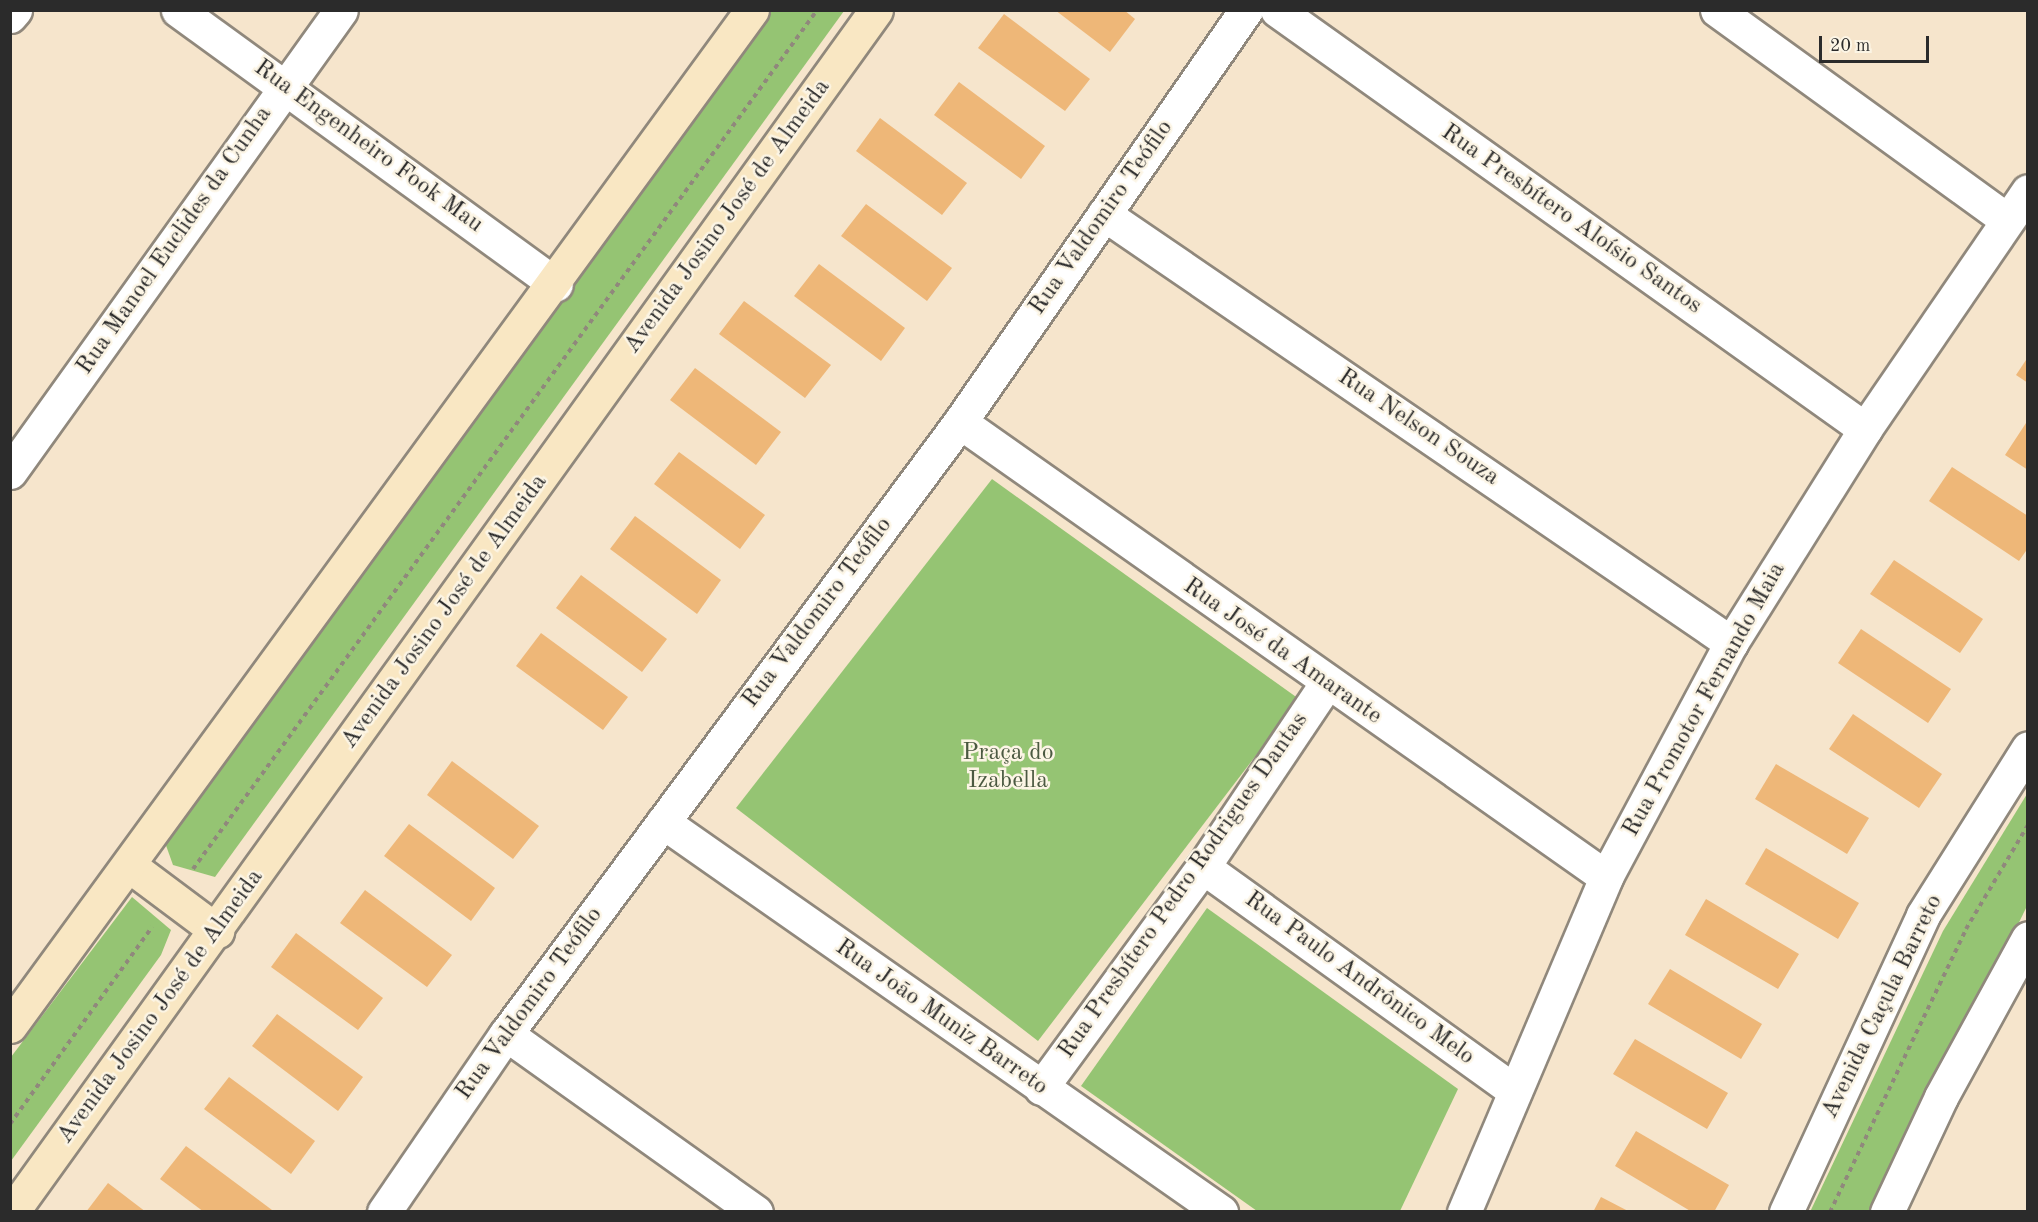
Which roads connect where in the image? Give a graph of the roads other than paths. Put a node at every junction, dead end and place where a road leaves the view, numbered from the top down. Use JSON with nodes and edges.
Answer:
{"nodes":[{"id":1,"x":15,"y":10,"type":"edge"},
{"id":2,"x":178,"y":10,"type":"edge"},
{"id":3,"x":341,"y":10,"type":"edge"},
{"id":4,"x":752,"y":10,"type":"edge"},
{"id":5,"x":876,"y":10,"type":"edge"},
{"id":6,"x":1246,"y":10,"type":"edge"},
{"id":7,"x":1277,"y":10,"type":"edge"},
{"id":8,"x":1717,"y":10,"type":"edge"},
{"id":9,"x":10,"y":16,"type":"edge"},
{"id":10,"x":285,"y":84,"type":"junction"},
{"id":11,"x":2028,"y":191,"type":"edge"},
{"id":12,"x":1104,"y":214,"type":"junction"},
{"id":13,"x":2007,"y":220,"type":"junction"},
{"id":14,"x":556,"y":285,"type":"junction"},
{"id":15,"x":960,"y":422,"type":"junction"},
{"id":16,"x":1865,"y":429,"type":"junction"},
{"id":17,"x":10,"y":472,"type":"edge"},
{"id":18,"x":1731,"y":643,"type":"junction"},
{"id":19,"x":1326,"y":684,"type":"junction"},
{"id":20,"x":2028,"y":748,"type":"edge"},
{"id":21,"x":663,"y":822,"type":"junction"},
{"id":22,"x":130,"y":866,"type":"junction"},
{"id":23,"x":1203,"y":867,"type":"junction"},
{"id":24,"x":1606,"y":877,"type":"junction"},
{"id":25,"x":217,"y":931,"type":"junction"},
{"id":26,"x":2028,"y":938,"type":"edge"},
{"id":27,"x":10,"y":1026,"type":"edge"},
{"id":28,"x":506,"y":1034,"type":"junction"},
{"id":29,"x":1041,"y":1088,"type":"junction"},
{"id":30,"x":1515,"y":1091,"type":"junction"},
{"id":31,"x":12,"y":1212,"type":"edge"},
{"id":32,"x":384,"y":1212,"type":"edge"},
{"id":33,"x":756,"y":1212,"type":"edge"},
{"id":34,"x":1221,"y":1212,"type":"edge"},
{"id":35,"x":1464,"y":1212,"type":"edge"},
{"id":36,"x":1786,"y":1212,"type":"edge"},
{"id":37,"x":1887,"y":1212,"type":"edge"}],
"edges":[{"from":1,"to":9,"type":"street"},
{"from":2,"to":10,"type":"street","name":"Rua Engenheiro Fook Mau"},
{"from":3,"to":10,"type":"street","name":"Rua Manoel Euclides da Cunha"},
{"from":4,"to":14,"type":"main road"},
{"from":5,"to":25,"type":"main road","name":"Avenida Josino José de Almeida"},
{"from":6,"to":12,"type":"street","name":"Rua Valdomiro Teófilo"},
{"from":7,"to":16,"type":"street","name":"Rua Presbítero Aloísio Santos"},
{"from":8,"to":13,"type":"street"},
{"from":10,"to":14,"type":"street","name":"Rua Engenheiro Fook Mau"},
{"from":10,"to":17,"type":"street","name":"Rua Manoel Euclides da Cunha"},
{"from":11,"to":13,"type":"street","name":"Rua Promotor Fernando Maia"},
{"from":12,"to":15,"type":"street","name":"Rua Valdomiro Teófilo"},
{"from":12,"to":18,"type":"street","name":"Rua Nelson Souza"},
{"from":13,"to":16,"type":"street","name":"Rua Promotor Fernando Maia"},
{"from":14,"to":22,"type":"main road"},
{"from":15,"to":19,"type":"street","name":"Rua José da Amarante"},
{"from":15,"to":21,"type":"street","name":"Rua Valdomiro Teófilo"},
{"from":16,"to":18,"type":"street","name":"Rua Promotor Fernando Maia"},
{"from":18,"to":24,"type":"street","name":"Rua Promotor Fernando Maia"},
{"from":19,"to":23,"type":"street","name":"Rua Presbítero Pedro Rodrigues Dantas"},
{"from":19,"to":24,"type":"street","name":"Rua José da Amarante"},
{"from":20,"to":36,"type":"street","name":"Avenida Caçula Barreto"},
{"from":21,"to":28,"type":"street","name":"Rua Valdomiro Teófilo"},
{"from":21,"to":29,"type":"street","name":"Rua João Muniz Barreto"},
{"from":22,"to":25,"type":"main road"},
{"from":22,"to":27,"type":"main road"},
{"from":23,"to":29,"type":"street","name":"Rua Presbítero Pedro Rodrigues Dantas"},
{"from":23,"to":30,"type":"street","name":"Rua Paulo Andrônico Melo"},
{"from":24,"to":30,"type":"street","name":"Rua Promotor Fernando Maia"},
{"from":25,"to":31,"type":"main road","name":"Avenida Josino José de Almeida"},
{"from":26,"to":37,"type":"street"},
{"from":28,"to":32,"type":"street","name":"Rua Valdomiro Teófilo"},
{"from":28,"to":33,"type":"street"},
{"from":29,"to":34,"type":"street","name":"Rua João Muniz Barreto"},
{"from":30,"to":35,"type":"street","name":"Rua Promotor Fernando Maia"}]}
